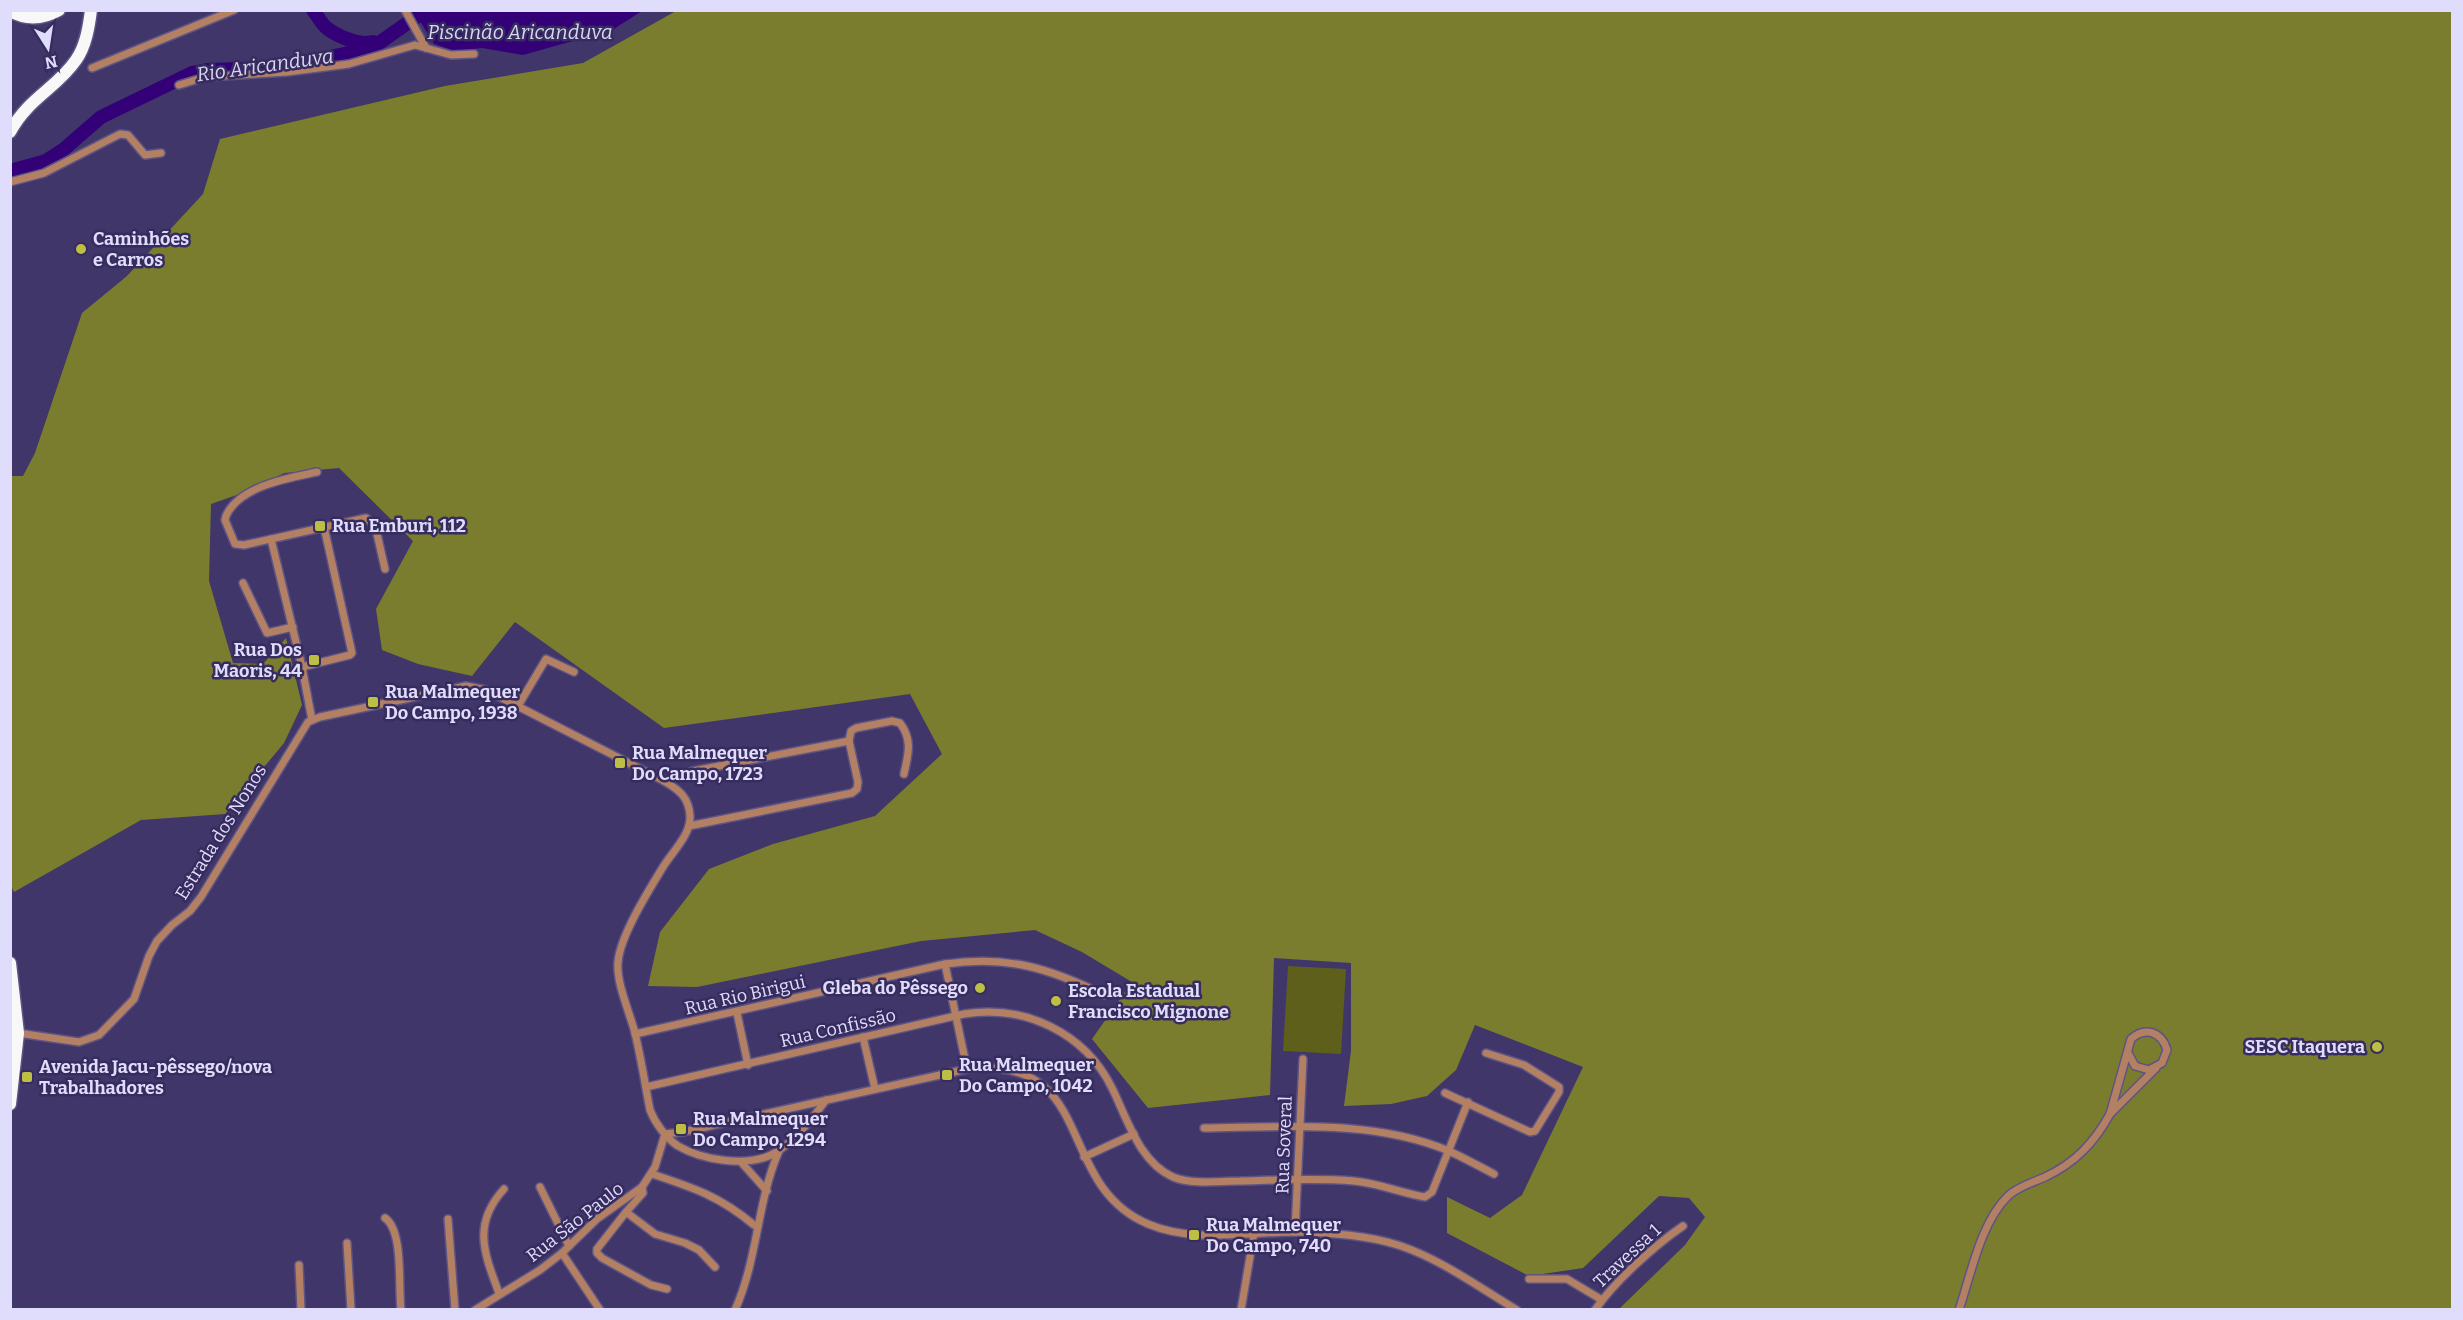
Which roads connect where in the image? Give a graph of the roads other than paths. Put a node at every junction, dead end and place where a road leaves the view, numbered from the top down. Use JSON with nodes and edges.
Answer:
{"nodes":[{"id":1,"x":59,"y":10,"type":"edge"},
{"id":2,"x":91,"y":10,"type":"edge"},
{"id":3,"x":234,"y":10,"type":"edge"},
{"id":4,"x":10,"y":11,"type":"edge"},
{"id":5,"x":405,"y":11,"type":"edge"},
{"id":6,"x":426,"y":48,"type":"junction"},
{"id":7,"x":474,"y":54,"type":"dead end"},
{"id":8,"x":92,"y":68,"type":"dead end"},
{"id":9,"x":178,"y":85,"type":"dead end"},
{"id":10,"x":10,"y":132,"type":"edge"},
{"id":11,"x":161,"y":153,"type":"dead end"},
{"id":12,"x":10,"y":182,"type":"edge"},
{"id":13,"x":317,"y":472,"type":"dead end"},
{"id":14,"x":324,"y":527,"type":"junction"},
{"id":15,"x":272,"y":539,"type":"junction"},
{"id":16,"x":385,"y":569,"type":"dead end"},
{"id":17,"x":243,"y":583,"type":"dead end"},
{"id":18,"x":293,"y":627,"type":"junction"},
{"id":19,"x":302,"y":667,"type":"junction"},
{"id":20,"x":574,"y":672,"type":"dead end"},
{"id":21,"x":518,"y":706,"type":"junction"},
{"id":22,"x":312,"y":720,"type":"junction"},
{"id":23,"x":849,"y":741,"type":"junction"},
{"id":24,"x":904,"y":774,"type":"dead end"},
{"id":25,"x":664,"y":781,"type":"junction"},
{"id":26,"x":689,"y":826,"type":"junction"},
{"id":27,"x":10,"y":963,"type":"edge"},
{"id":28,"x":945,"y":964,"type":"junction"},
{"id":29,"x":1104,"y":995,"type":"dead end"},
{"id":30,"x":736,"y":1013,"type":"junction"},
{"id":31,"x":955,"y":1017,"type":"junction"},
{"id":32,"x":18,"y":1033,"type":"junction"},
{"id":33,"x":635,"y":1034,"type":"junction"},
{"id":34,"x":863,"y":1037,"type":"junction"},
{"id":35,"x":1486,"y":1053,"type":"dead end"},
{"id":36,"x":2128,"y":1053,"type":"junction"},
{"id":37,"x":1303,"y":1059,"type":"dead end"},
{"id":38,"x":748,"y":1065,"type":"junction"},
{"id":39,"x":2156,"y":1068,"type":"junction"},
{"id":40,"x":967,"y":1069,"type":"junction"},
{"id":41,"x":646,"y":1087,"type":"junction"},
{"id":42,"x":875,"y":1089,"type":"junction"},
{"id":43,"x":1445,"y":1093,"type":"dead end"},
{"id":44,"x":826,"y":1100,"type":"junction"},
{"id":45,"x":1468,"y":1102,"type":"junction"},
{"id":46,"x":10,"y":1104,"type":"edge"},
{"id":47,"x":2110,"y":1114,"type":"junction"},
{"id":48,"x":1300,"y":1127,"type":"junction"},
{"id":49,"x":1204,"y":1128,"type":"dead end"},
{"id":50,"x":683,"y":1132,"type":"junction"},
{"id":51,"x":666,"y":1134,"type":"junction"},
{"id":52,"x":1134,"y":1134,"type":"junction"},
{"id":53,"x":679,"y":1146,"type":"junction"},
{"id":54,"x":780,"y":1150,"type":"junction"},
{"id":55,"x":1448,"y":1151,"type":"junction"},
{"id":56,"x":1084,"y":1157,"type":"junction"},
{"id":57,"x":741,"y":1162,"type":"junction"},
{"id":58,"x":652,"y":1174,"type":"junction"},
{"id":59,"x":1494,"y":1174,"type":"dead end"},
{"id":60,"x":1298,"y":1179,"type":"junction"},
{"id":61,"x":540,"y":1186,"type":"dead end"},
{"id":62,"x":642,"y":1187,"type":"junction"},
{"id":63,"x":504,"y":1189,"type":"dead end"},
{"id":64,"x":767,"y":1191,"type":"junction"},
{"id":65,"x":626,"y":1212,"type":"junction"},
{"id":66,"x":385,"y":1218,"type":"dead end"},
{"id":67,"x":448,"y":1219,"type":"dead end"},
{"id":68,"x":754,"y":1225,"type":"dead end"},
{"id":69,"x":1683,"y":1226,"type":"dead end"},
{"id":70,"x":1295,"y":1232,"type":"junction"},
{"id":71,"x":1254,"y":1233,"type":"junction"},
{"id":72,"x":347,"y":1243,"type":"dead end"},
{"id":73,"x":569,"y":1246,"type":"junction"},
{"id":74,"x":562,"y":1253,"type":"junction"},
{"id":75,"x":299,"y":1265,"type":"dead end"},
{"id":76,"x":715,"y":1267,"type":"dead end"},
{"id":77,"x":1529,"y":1280,"type":"dead end"},
{"id":78,"x":667,"y":1289,"type":"dead end"},
{"id":79,"x":499,"y":1293,"type":"junction"},
{"id":80,"x":1602,"y":1300,"type":"junction"},
{"id":81,"x":301,"y":1310,"type":"edge"},
{"id":82,"x":351,"y":1310,"type":"edge"},
{"id":83,"x":401,"y":1310,"type":"edge"},
{"id":84,"x":455,"y":1310,"type":"edge"},
{"id":85,"x":475,"y":1310,"type":"edge"},
{"id":86,"x":600,"y":1310,"type":"edge"},
{"id":87,"x":735,"y":1310,"type":"edge"},
{"id":88,"x":1241,"y":1310,"type":"edge"},
{"id":89,"x":1517,"y":1310,"type":"edge"},
{"id":90,"x":1595,"y":1310,"type":"edge"},
{"id":91,"x":1959,"y":1310,"type":"edge"}],
"edges":[{"from":1,"to":4,"type":"highway"},
{"from":2,"to":10,"type":"highway"},
{"from":3,"to":8,"type":"street"},
{"from":5,"to":6,"type":"street"},
{"from":6,"to":7,"type":"street"},
{"from":6,"to":9,"type":"street"},
{"from":11,"to":12,"type":"street"},
{"from":13,"to":15,"type":"street"},
{"from":14,"to":15,"type":"street"},
{"from":14,"to":16,"type":"street"},
{"from":14,"to":19,"type":"street"},
{"from":15,"to":18,"type":"street"},
{"from":17,"to":18,"type":"street"},
{"from":18,"to":19,"type":"street"},
{"from":19,"to":22,"type":"street"},
{"from":20,"to":21,"type":"street"},
{"from":21,"to":22,"type":"street"},
{"from":21,"to":25,"type":"street"},
{"from":22,"to":32,"type":"street","name":"Estrada dos Nonos"},
{"from":23,"to":24,"type":"street"},
{"from":23,"to":25,"type":"street"},
{"from":23,"to":26,"type":"street"},
{"from":25,"to":26,"type":"street"},
{"from":26,"to":33,"type":"street"},
{"from":27,"to":32,"type":"highway"},
{"from":28,"to":29,"type":"street","name":"Rua Rio Birigui"},
{"from":28,"to":30,"type":"street","name":"Rua Rio Birigui"},
{"from":28,"to":31,"type":"street"},
{"from":30,"to":33,"type":"street","name":"Rua Rio Birigui"},
{"from":30,"to":38,"type":"street"},
{"from":31,"to":34,"type":"street","name":"Rua Confissão"},
{"from":31,"to":40,"type":"street"},
{"from":31,"to":52,"type":"street","name":"Rua Confissão"},
{"from":32,"to":46,"type":"highway"},
{"from":33,"to":41,"type":"street"},
{"from":34,"to":38,"type":"street","name":"Rua Confissão"},
{"from":34,"to":42,"type":"street"},
{"from":35,"to":45,"type":"street"},
{"from":36,"to":39,"type":"street"},
{"from":36,"to":39,"type":"street"},
{"from":36,"to":47,"type":"street"},
{"from":37,"to":48,"type":"street","name":"Rua Soveral"},
{"from":38,"to":41,"type":"street","name":"Rua Confissão"},
{"from":39,"to":47,"type":"street"},
{"from":40,"to":42,"type":"street"},
{"from":40,"to":56,"type":"street"},
{"from":41,"to":51,"type":"street"},
{"from":42,"to":44,"type":"street"},
{"from":43,"to":45,"type":"street"},
{"from":44,"to":50,"type":"street"},
{"from":44,"to":54,"type":"street"},
{"from":45,"to":55,"type":"street"},
{"from":47,"to":91,"type":"street"},
{"from":48,"to":49,"type":"street"},
{"from":48,"to":55,"type":"street"},
{"from":48,"to":60,"type":"street","name":"Rua Soveral"},
{"from":50,"to":51,"type":"street"},
{"from":50,"to":53,"type":"street"},
{"from":51,"to":53,"type":"street"},
{"from":51,"to":58,"type":"street","name":"Rua São Paulo"},
{"from":52,"to":56,"type":"street"},
{"from":52,"to":60,"type":"street","name":"Rua Confissão"},
{"from":53,"to":57,"type":"street"},
{"from":54,"to":57,"type":"street"},
{"from":54,"to":64,"type":"street"},
{"from":55,"to":59,"type":"street"},
{"from":55,"to":60,"type":"street","name":"Rua Confissão"},
{"from":56,"to":71,"type":"street"},
{"from":57,"to":64,"type":"street"},
{"from":58,"to":62,"type":"street","name":"Rua São Paulo"},
{"from":58,"to":68,"type":"street"},
{"from":60,"to":70,"type":"street","name":"Rua Soveral"},
{"from":61,"to":73,"type":"street"},
{"from":62,"to":65,"type":"street"},
{"from":62,"to":73,"type":"street","name":"Rua São Paulo"},
{"from":63,"to":79,"type":"street"},
{"from":64,"to":87,"type":"street"},
{"from":65,"to":76,"type":"street"},
{"from":65,"to":78,"type":"street"},
{"from":66,"to":83,"type":"street"},
{"from":67,"to":84,"type":"street"},
{"from":69,"to":80,"type":"street","name":"Travessa 1"},
{"from":70,"to":71,"type":"street"},
{"from":70,"to":89,"type":"street"},
{"from":71,"to":88,"type":"street"},
{"from":72,"to":82,"type":"street"},
{"from":73,"to":74,"type":"street","name":"Rua São Paulo"},
{"from":74,"to":79,"type":"street","name":"Rua São Paulo"},
{"from":74,"to":86,"type":"street"},
{"from":75,"to":81,"type":"street"},
{"from":77,"to":80,"type":"street"},
{"from":79,"to":85,"type":"street","name":"Rua São Paulo"},
{"from":80,"to":90,"type":"street","name":"Travessa 1"}]}
